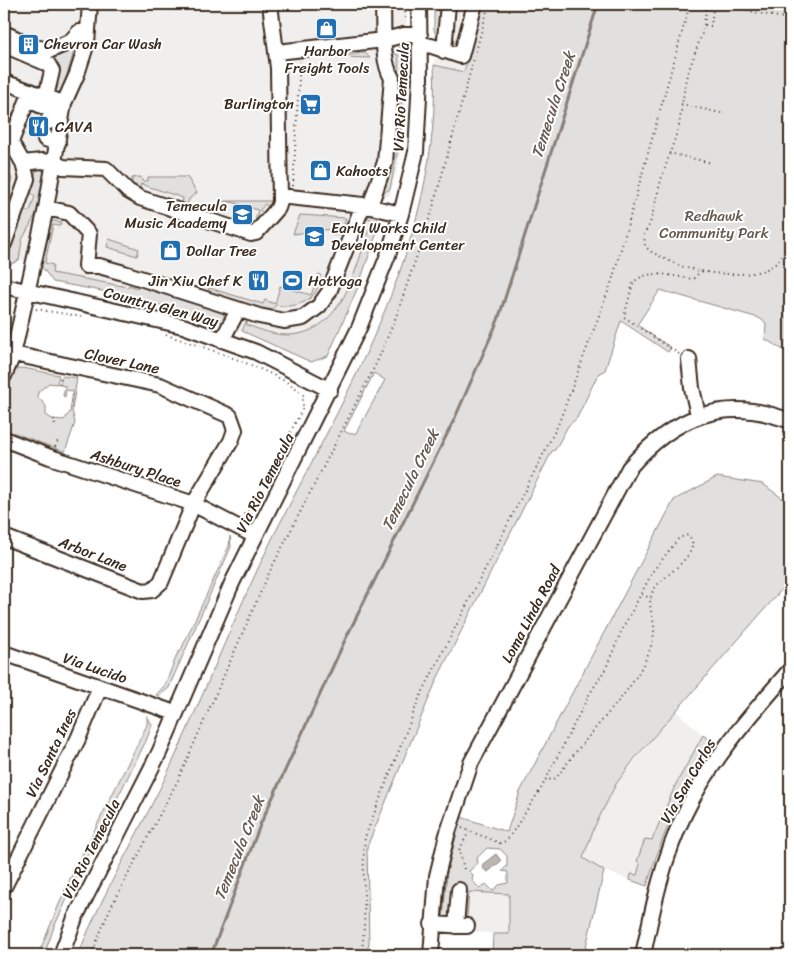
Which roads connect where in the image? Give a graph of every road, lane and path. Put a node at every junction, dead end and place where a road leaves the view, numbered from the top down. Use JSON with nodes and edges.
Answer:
{"nodes":[{"id":1,"x":90,"y":4,"type":"edge"},
{"id":2,"x":270,"y":4,"type":"edge"},
{"id":3,"x":384,"y":4,"type":"edge"},
{"id":4,"x":405,"y":4,"type":"edge"},
{"id":5,"x":419,"y":4,"type":"edge"},
{"id":6,"x":448,"y":4,"type":"edge"},
{"id":7,"x":475,"y":4,"type":"edge"},
{"id":8,"x":489,"y":4,"type":"edge"},
{"id":9,"x":690,"y":4,"type":"edge"},
{"id":10,"x":707,"y":4,"type":"edge"},
{"id":11,"x":734,"y":4,"type":"edge"},
{"id":12,"x":707,"y":8,"type":"junction"},
{"id":13,"x":405,"y":18,"type":"dead end"},
{"id":14,"x":788,"y":19,"type":"dead end"},
{"id":15,"x":704,"y":25,"type":"junction"},
{"id":16,"x":84,"y":32,"type":"junction"},
{"id":17,"x":420,"y":39,"type":"junction"},
{"id":18,"x":384,"y":40,"type":"junction"},
{"id":19,"x":4,"y":45,"type":"edge"},
{"id":20,"x":40,"y":48,"type":"tunnel mouth"},
{"id":21,"x":444,"y":51,"type":"junction"},
{"id":22,"x":278,"y":52,"type":"junction"},
{"id":23,"x":300,"y":54,"type":"dead end"},
{"id":24,"x":4,"y":82,"type":"edge"},
{"id":25,"x":30,"y":96,"type":"junction"},
{"id":26,"x":46,"y":97,"type":"junction"},
{"id":27,"x":64,"y":103,"type":"junction"},
{"id":28,"x":682,"y":104,"type":"junction"},
{"id":29,"x":725,"y":114,"type":"dead end"},
{"id":30,"x":7,"y":140,"type":"edge"},
{"id":31,"x":58,"y":143,"type":"junction"},
{"id":32,"x":669,"y":153,"type":"junction"},
{"id":33,"x":24,"y":163,"type":"junction"},
{"id":34,"x":54,"y":163,"type":"junction"},
{"id":35,"x":712,"y":163,"type":"dead end"},
{"id":36,"x":280,"y":196,"type":"junction"},
{"id":37,"x":294,"y":198,"type":"junction"},
{"id":38,"x":366,"y":206,"type":"junction"},
{"id":39,"x":46,"y":208,"type":"junction"},
{"id":40,"x":401,"y":214,"type":"junction"},
{"id":41,"x":790,"y":238,"type":"edge"},
{"id":42,"x":4,"y":244,"type":"edge"},
{"id":43,"x":701,"y":271,"type":"junction"},
{"id":44,"x":4,"y":286,"type":"edge"},
{"id":45,"x":26,"y":291,"type":"junction"},
{"id":46,"x":238,"y":310,"type":"junction"},
{"id":47,"x":222,"y":340,"type":"junction"},
{"id":48,"x":8,"y":354,"type":"edge"},
{"id":49,"x":689,"y":359,"type":"joint"},
{"id":50,"x":61,"y":374,"type":"dead end"},
{"id":51,"x":4,"y":376,"type":"edge"},
{"id":52,"x":59,"y":384,"type":"dead end"},
{"id":53,"x":330,"y":390,"type":"junction"},
{"id":54,"x":698,"y":415,"type":"junction"},
{"id":55,"x":54,"y":419,"type":"dead end"},
{"id":56,"x":790,"y":421,"type":"edge"},
{"id":57,"x":55,"y":427,"type":"dead end"},
{"id":58,"x":4,"y":439,"type":"edge"},
{"id":59,"x":58,"y":440,"type":"dead end"},
{"id":60,"x":53,"y":449,"type":"dead end"},
{"id":61,"x":193,"y":505,"type":"junction"},
{"id":62,"x":255,"y":536,"type":"junction"},
{"id":63,"x":4,"y":537,"type":"edge"},
{"id":64,"x":642,"y":594,"type":"junction"},
{"id":65,"x":650,"y":598,"type":"junction"},
{"id":66,"x":4,"y":653,"type":"edge"},
{"id":67,"x":790,"y":670,"type":"edge"},
{"id":68,"x":100,"y":687,"type":"junction"},
{"id":69,"x":175,"y":713,"type":"junction"},
{"id":70,"x":546,"y":779,"type":"junction"},
{"id":71,"x":462,"y":822,"type":"dead end"},
{"id":72,"x":460,"y":827,"type":"junction"},
{"id":73,"x":469,"y":831,"type":"junction"},
{"id":74,"x":458,"y":833,"type":"dead end"},
{"id":75,"x":464,"y":869,"type":"dead end"},
{"id":76,"x":5,"y":879,"type":"edge"},
{"id":77,"x":459,"y":890,"type":"dead end"},
{"id":78,"x":432,"y":924,"type":"junction"},
{"id":79,"x":61,"y":955,"type":"edge"},
{"id":80,"x":91,"y":955,"type":"edge"},
{"id":81,"x":361,"y":955,"type":"edge"},
{"id":82,"x":431,"y":955,"type":"edge"},
{"id":83,"x":643,"y":955,"type":"edge"}],
"edges":[{"from":1,"to":16,"type":"street"},
{"from":2,"to":22,"type":"street"},
{"from":3,"to":18,"type":"street"},
{"from":4,"to":13,"type":"path"},
{"from":5,"to":17,"type":"street","name":"Via Rio Temecula"},
{"from":6,"to":21,"type":"street"},
{"from":7,"to":21,"type":"street"},
{"from":8,"to":80,"type":"path"},
{"from":9,"to":81,"type":"path"},
{"from":10,"to":12,"type":"path"},
{"from":11,"to":14,"type":"path"},
{"from":12,"to":15,"type":"path"},
{"from":12,"to":15,"type":"path"},
{"from":15,"to":28,"type":"path"},
{"from":16,"to":20,"type":"street"},
{"from":16,"to":27,"type":"street"},
{"from":17,"to":18,"type":"street"},
{"from":17,"to":21,"type":"street"},
{"from":17,"to":40,"type":"street","name":"Via Rio Temecula"},
{"from":18,"to":22,"type":"street"},
{"from":18,"to":38,"type":"street"},
{"from":19,"to":26,"type":"street"},
{"from":22,"to":36,"type":"street"},
{"from":23,"to":37,"type":"path"},
{"from":24,"to":25,"type":"street"},
{"from":25,"to":26,"type":"street"},
{"from":25,"to":30,"type":"street"},
{"from":25,"to":31,"type":"street"},
{"from":26,"to":27,"type":"street"},
{"from":27,"to":31,"type":"street"},
{"from":28,"to":29,"type":"path"},
{"from":28,"to":32,"type":"path"},
{"from":30,"to":33,"type":"street"},
{"from":31,"to":34,"type":"street"},
{"from":32,"to":35,"type":"path"},
{"from":32,"to":43,"type":"path"},
{"from":33,"to":34,"type":"street"},
{"from":33,"to":42,"type":"street"},
{"from":34,"to":36,"type":"street"},
{"from":34,"to":39,"type":"street"},
{"from":36,"to":37,"type":"street"},
{"from":37,"to":38,"type":"street"},
{"from":38,"to":40,"type":"street"},
{"from":38,"to":46,"type":"street"},
{"from":39,"to":45,"type":"street"},
{"from":39,"to":46,"type":"street"},
{"from":40,"to":53,"type":"street","name":"Via Rio Temecula"},
{"from":41,"to":43,"type":"path"},
{"from":43,"to":49,"type":"path"},
{"from":44,"to":45,"type":"street","name":"Country Glen Way"},
{"from":45,"to":47,"type":"street","name":"Country Glen Way"},
{"from":45,"to":48,"type":"street"},
{"from":46,"to":47,"type":"street"},
{"from":47,"to":53,"type":"street","name":"Country Glen Way"},
{"from":48,"to":51,"type":"street"},
{"from":48,"to":61,"type":"street","name":"Clover Lane"},
{"from":49,"to":54,"type":"street"},
{"from":50,"to":52,"type":"path"},
{"from":53,"to":62,"type":"street","name":"Via Rio Temecula"},
{"from":54,"to":56,"type":"street","name":"Loma Linda Road"},
{"from":54,"to":78,"type":"street","name":"Loma Linda Road"},
{"from":55,"to":57,"type":"path"},
{"from":58,"to":61,"type":"street","name":"Ashbury Place"},
{"from":59,"to":60,"type":"path"},
{"from":61,"to":62,"type":"street","name":"Ashbury Place"},
{"from":61,"to":63,"type":"street","name":"Arbor Lane"},
{"from":62,"to":69,"type":"street","name":"Via Rio Temecula"},
{"from":64,"to":65,"type":"path"},
{"from":64,"to":65,"type":"path"},
{"from":64,"to":70,"type":"path"},
{"from":65,"to":70,"type":"path"},
{"from":66,"to":68,"type":"street","name":"Via Lucido"},
{"from":67,"to":83,"type":"street","name":"Via San Carlos"},
{"from":68,"to":69,"type":"street","name":"Via Lucido"},
{"from":68,"to":76,"type":"street","name":"Via Santa Ines"},
{"from":69,"to":79,"type":"street","name":"Via Rio Temecula"},
{"from":70,"to":73,"type":"path"},
{"from":71,"to":72,"type":"path"},
{"from":72,"to":73,"type":"path"},
{"from":72,"to":74,"type":"path"},
{"from":73,"to":75,"type":"path"},
{"from":77,"to":78,"type":"street"},
{"from":78,"to":82,"type":"street","name":"Loma Linda Road"}]}
